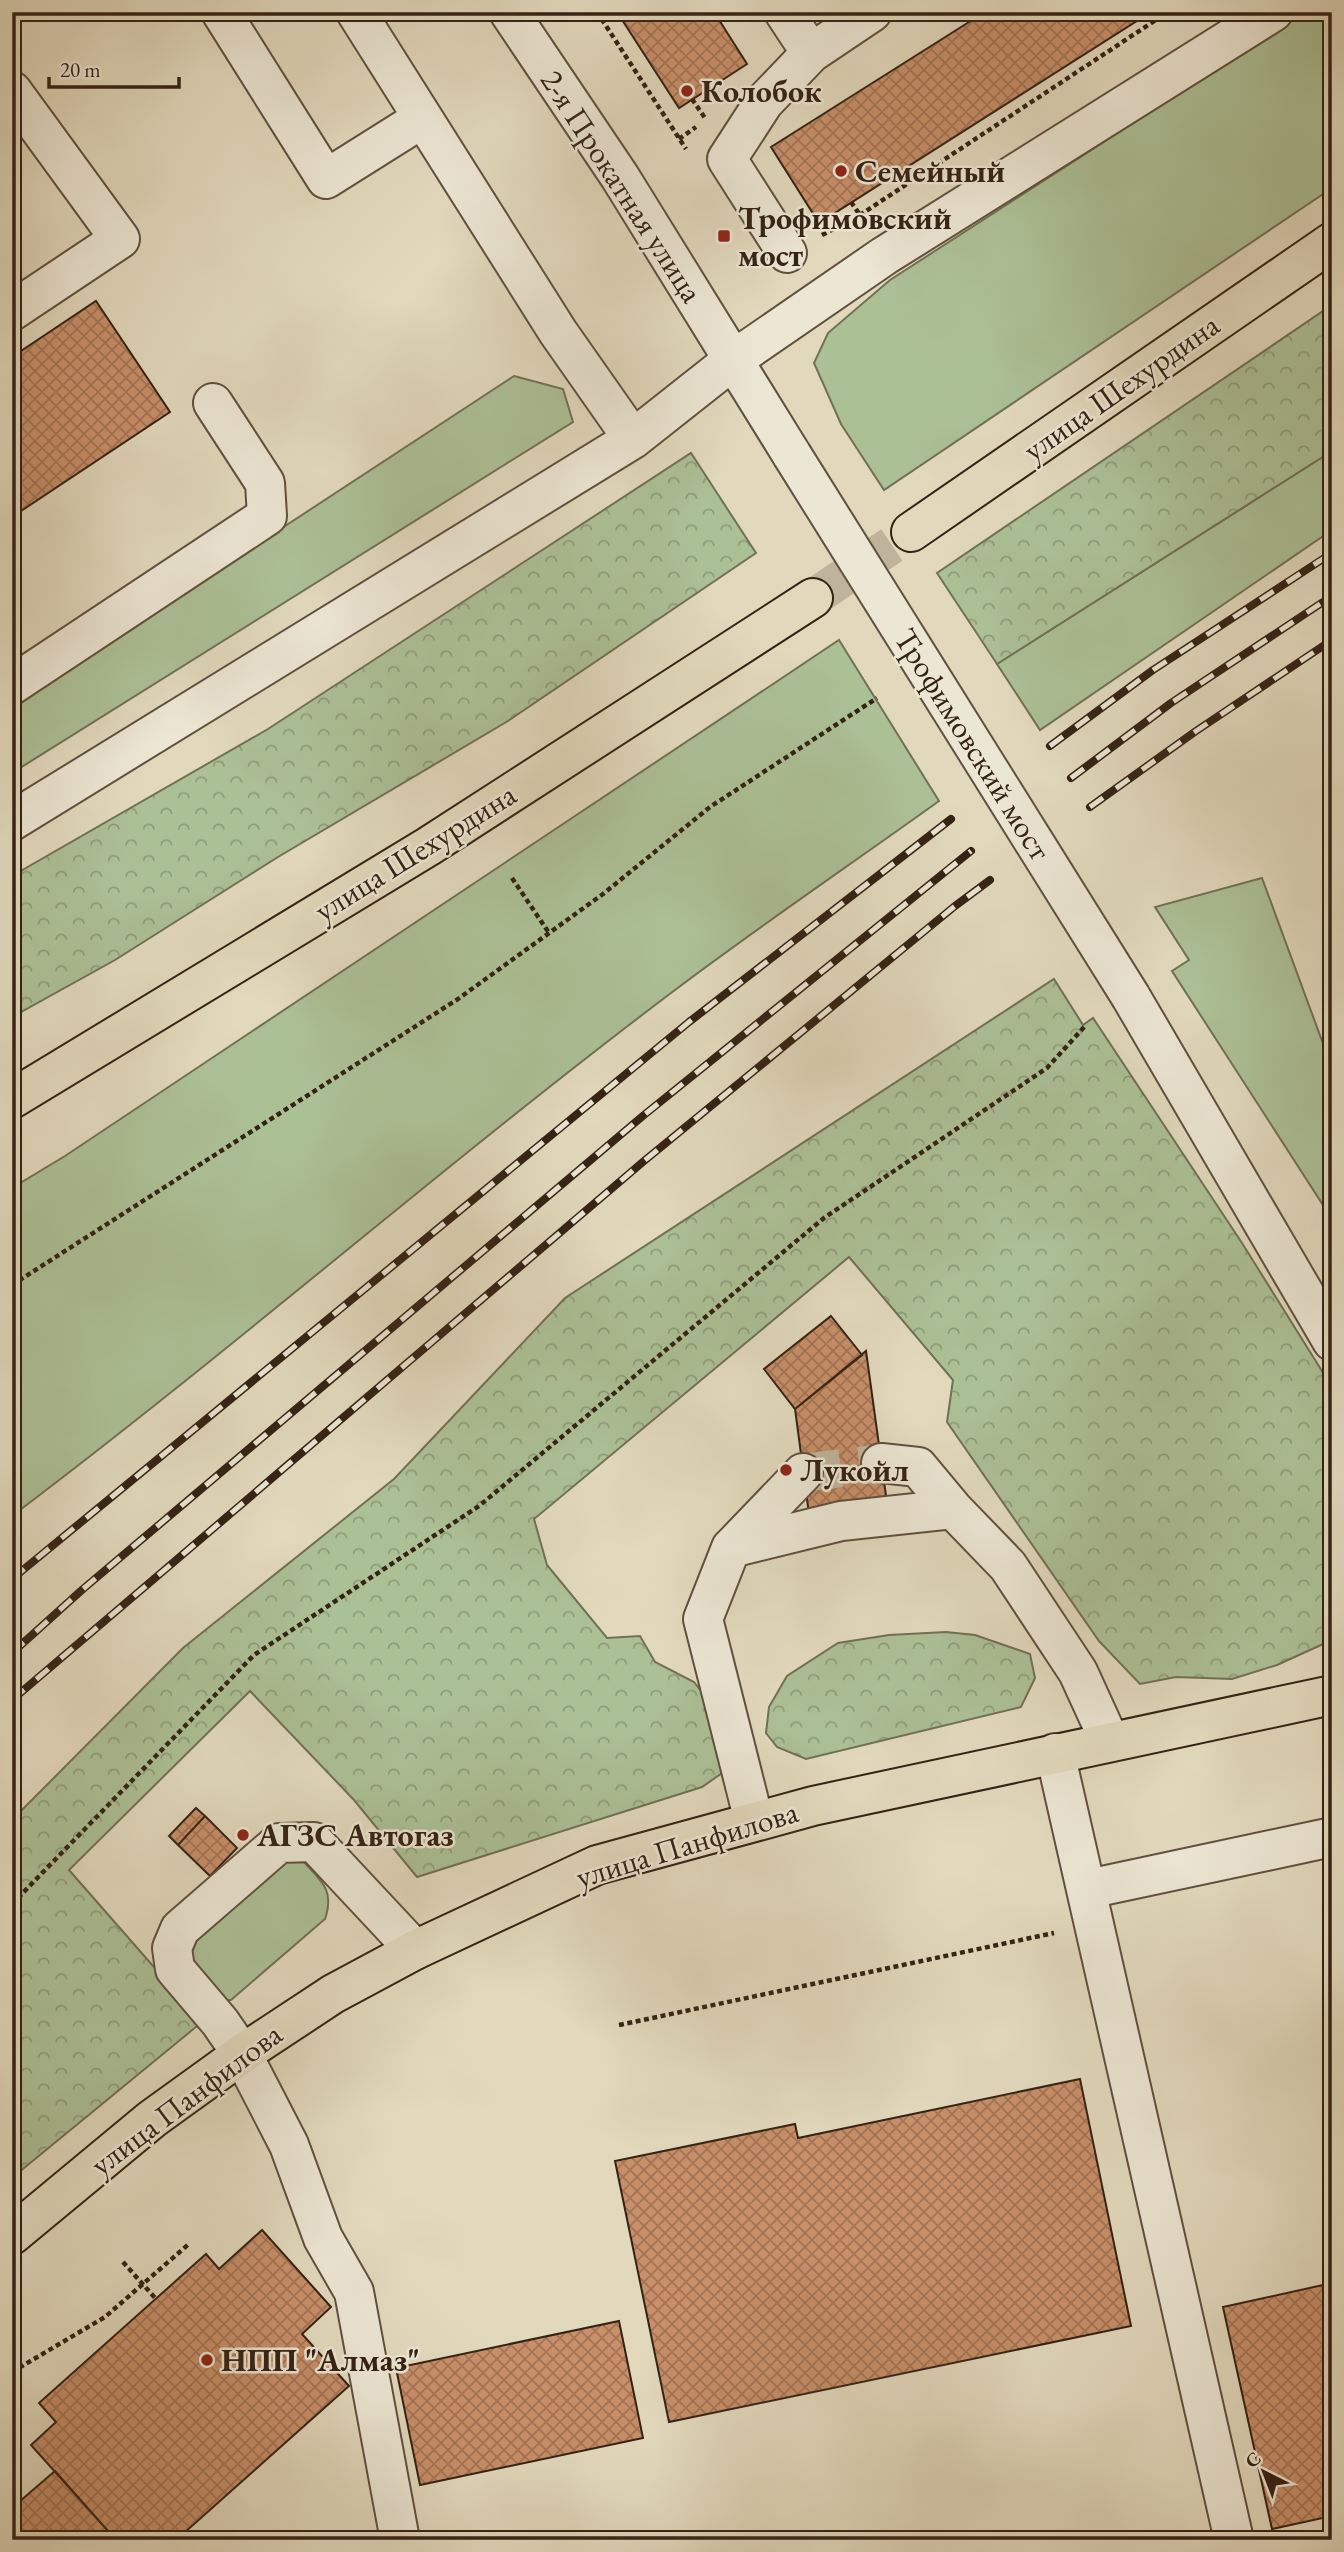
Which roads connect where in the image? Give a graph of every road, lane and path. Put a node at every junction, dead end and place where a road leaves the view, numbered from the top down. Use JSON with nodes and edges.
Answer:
{"nodes":[{"id":1,"x":221,"y":12,"type":"edge"},
{"id":2,"x":356,"y":12,"type":"edge"},
{"id":3,"x":509,"y":12,"type":"edge"},
{"id":4,"x":597,"y":12,"type":"edge"},
{"id":5,"x":784,"y":12,"type":"edge"},
{"id":6,"x":872,"y":12,"type":"edge"},
{"id":7,"x":1168,"y":12,"type":"edge"},
{"id":8,"x":1269,"y":13,"type":"edge"},
{"id":9,"x":811,"y":53,"type":"junction"},
{"id":10,"x":12,"y":91,"type":"edge"},
{"id":11,"x":692,"y":99,"type":"dead end"},
{"id":12,"x":423,"y":118,"type":"junction"},
{"id":13,"x":679,"y":138,"type":"junction"},
{"id":14,"x":687,"y":150,"type":"dead end"},
{"id":15,"x":851,"y":202,"type":"dead end"},
{"id":16,"x":860,"y":215,"type":"junction"},
{"id":17,"x":1332,"y":242,"type":"edge"},
{"id":18,"x":787,"y":253,"type":"joint"},
{"id":19,"x":12,"y":311,"type":"edge"},
{"id":20,"x":733,"y":360,"type":"junction"},
{"id":21,"x":213,"y":403,"type":"dead end"},
{"id":22,"x":633,"y":439,"type":"junction"},
{"id":23,"x":792,"y":455,"type":"joint"},
{"id":24,"x":911,"y":533,"type":"tunnel mouth"},
{"id":25,"x":813,"y":598,"type":"tunnel mouth"},
{"id":26,"x":12,"y":685,"type":"edge"},
{"id":27,"x":877,"y":698,"type":"dead end"},
{"id":28,"x":12,"y":821,"type":"edge"},
{"id":29,"x":512,"y":878,"type":"dead end"},
{"id":30,"x":549,"y":933,"type":"junction"},
{"id":31,"x":1086,"y":1025,"type":"dead end"},
{"id":32,"x":12,"y":1099,"type":"edge"},
{"id":33,"x":12,"y":1285,"type":"edge"},
{"id":34,"x":1332,"y":1341,"type":"edge"},
{"id":35,"x":881,"y":1463,"type":"tunnel mouth"},
{"id":36,"x":803,"y":1473,"type":"tunnel mouth"},
{"id":37,"x":953,"y":1509,"type":"junction"},
{"id":38,"x":731,"y":1548,"type":"junction"},
{"id":39,"x":1332,"y":1695,"type":"edge"},
{"id":40,"x":1110,"y":1742,"type":"junction"},
{"id":41,"x":1055,"y":1752,"type":"junction"},
{"id":42,"x":754,"y":1821,"type":"junction"},
{"id":43,"x":1332,"y":1837,"type":"edge"},
{"id":44,"x":12,"y":1904,"type":"edge"},
{"id":45,"x":1092,"y":1907,"type":"junction"},
{"id":46,"x":415,"y":1950,"type":"junction"},
{"id":47,"x":618,"y":2025,"type":"dead end"},
{"id":48,"x":242,"y":2054,"type":"junction"},
{"id":49,"x":12,"y":2235,"type":"edge"},
{"id":50,"x":190,"y":2243,"type":"dead end"},
{"id":51,"x":123,"y":2262,"type":"dead end"},
{"id":52,"x":144,"y":2284,"type":"junction"},
{"id":53,"x":156,"y":2299,"type":"dead end"},
{"id":54,"x":12,"y":2372,"type":"edge"},
{"id":55,"x":400,"y":2540,"type":"edge"},
{"id":56,"x":1234,"y":2540,"type":"edge"}],
"edges":[{"from":1,"to":12,"type":"street"},
{"from":2,"to":12,"type":"street"},
{"from":3,"to":20,"type":"street","name":"2-я Прокатная улица"},
{"from":4,"to":13,"type":"path"},
{"from":5,"to":9,"type":"street"},
{"from":6,"to":9,"type":"street"},
{"from":7,"to":16,"type":"path"},
{"from":8,"to":20,"type":"street"},
{"from":9,"to":18,"type":"street"},
{"from":10,"to":19,"type":"street"},
{"from":11,"to":13,"type":"path"},
{"from":12,"to":22,"type":"street"},
{"from":13,"to":14,"type":"path"},
{"from":15,"to":16,"type":"path"},
{"from":16,"to":18,"type":"path"},
{"from":17,"to":24,"type":"main road","name":"улица Шехурдина"},
{"from":20,"to":22,"type":"street"},
{"from":20,"to":23,"type":"street","name":"2-я Прокатная улица"},
{"from":21,"to":26,"type":"street"},
{"from":22,"to":28,"type":"street"},
{"from":23,"to":34,"type":"street","name":"Трофимовский мост","bridge":true},
{"from":25,"to":32,"type":"main road","name":"улица Шехурдина"},
{"from":27,"to":30,"type":"path"},
{"from":29,"to":30,"type":"path"},
{"from":30,"to":33,"type":"path"},
{"from":31,"to":44,"type":"path"},
{"from":35,"to":37,"type":"street"},
{"from":36,"to":38,"type":"street"},
{"from":37,"to":38,"type":"street"},
{"from":37,"to":40,"type":"street"},
{"from":38,"to":42,"type":"street"},
{"from":39,"to":40,"type":"main road","name":"улица Панфилова"},
{"from":40,"to":41,"type":"main road","name":"улица Панфилова"},
{"from":41,"to":42,"type":"main road","name":"улица Панфилова"},
{"from":41,"to":45,"type":"street"},
{"from":42,"to":46,"type":"main road","name":"улица Панфилова"},
{"from":43,"to":45,"type":"street"},
{"from":45,"to":47,"type":"path"},
{"from":45,"to":56,"type":"street"},
{"from":46,"to":48,"type":"main road","name":"улица Панфилова"},
{"from":46,"to":48,"type":"street"},
{"from":48,"to":49,"type":"main road","name":"улица Панфилова"},
{"from":48,"to":55,"type":"street"},
{"from":50,"to":52,"type":"path"},
{"from":51,"to":52,"type":"path"},
{"from":52,"to":53,"type":"path"},
{"from":52,"to":54,"type":"path"}]}
